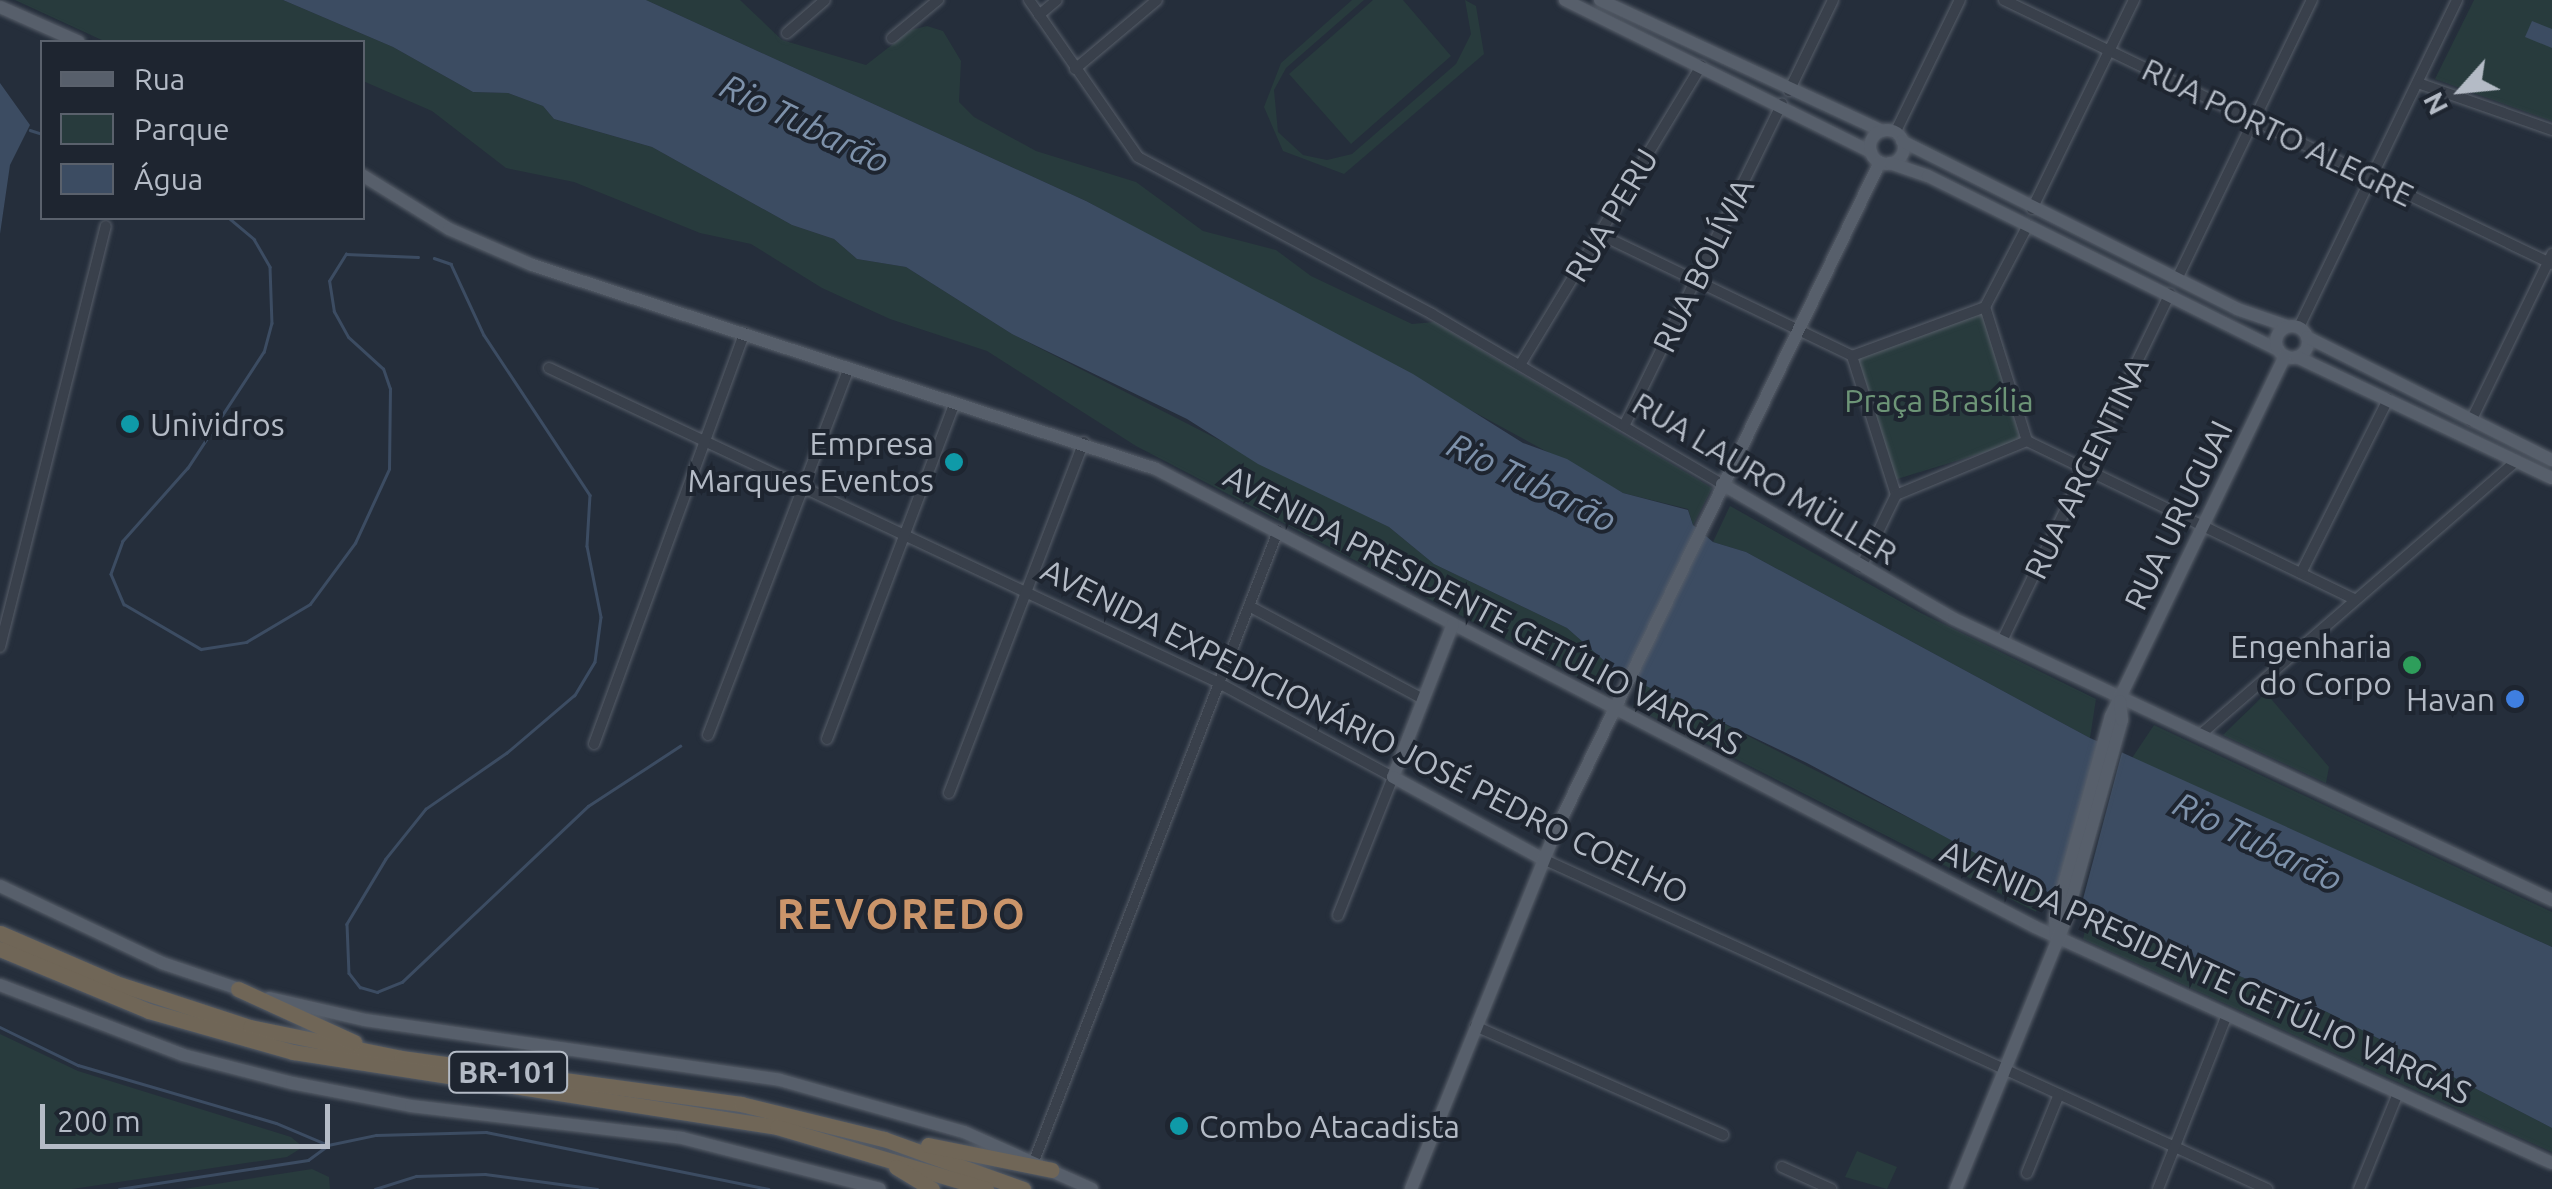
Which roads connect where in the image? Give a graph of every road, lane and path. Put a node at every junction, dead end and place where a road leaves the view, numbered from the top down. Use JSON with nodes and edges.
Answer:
{"nodes":[{"id":1,"x":824,"y":0,"type":"edge"},
{"id":2,"x":938,"y":0,"type":"edge"},
{"id":3,"x":1029,"y":0,"type":"edge"},
{"id":4,"x":1057,"y":0,"type":"edge"},
{"id":5,"x":1157,"y":0,"type":"edge"},
{"id":6,"x":1600,"y":0,"type":"edge"},
{"id":7,"x":1833,"y":0,"type":"edge"},
{"id":8,"x":1960,"y":0,"type":"edge"},
{"id":9,"x":2004,"y":0,"type":"edge"},
{"id":10,"x":2134,"y":0,"type":"edge"},
{"id":11,"x":2312,"y":0,"type":"edge"},
{"id":12,"x":2457,"y":0,"type":"edge"},
{"id":13,"x":1568,"y":1,"type":"edge"},
{"id":14,"x":0,"y":7,"type":"edge"},
{"id":15,"x":1039,"y":16,"type":"junction"},
{"id":16,"x":787,"y":32,"type":"dead end"},
{"id":17,"x":892,"y":38,"type":"dead end"},
{"id":18,"x":74,"y":40,"type":"edge"},
{"id":19,"x":2110,"y":51,"type":"junction"},
{"id":20,"x":1701,"y":66,"type":"junction"},
{"id":21,"x":1075,"y":69,"type":"junction"},
{"id":22,"x":2418,"y":83,"type":"junction"},
{"id":23,"x":1788,"y":91,"type":"junction"},
{"id":24,"x":1782,"y":104,"type":"junction"},
{"id":25,"x":2254,"y":120,"type":"junction"},
{"id":26,"x":2552,"y":130,"type":"edge"},
{"id":27,"x":1893,"y":135,"type":"junction"},
{"id":28,"x":1880,"y":159,"type":"junction"},
{"id":29,"x":365,"y":177,"type":"edge"},
{"id":30,"x":2372,"y":177,"type":"junction"},
{"id":31,"x":2032,"y":208,"type":"junction"},
{"id":32,"x":2028,"y":225,"type":"junction"},
{"id":33,"x":106,"y":226,"type":"dead end"},
{"id":34,"x":1599,"y":234,"type":"junction"},
{"id":35,"x":2551,"y":260,"type":"edge"},
{"id":36,"x":2177,"y":279,"type":"junction"},
{"id":37,"x":1696,"y":280,"type":"junction"},
{"id":38,"x":2170,"y":294,"type":"junction"},
{"id":39,"x":1985,"y":308,"type":"junction"},
{"id":40,"x":1798,"y":330,"type":"junction"},
{"id":41,"x":2298,"y":330,"type":"junction"},
{"id":42,"x":744,"y":333,"type":"junction"},
{"id":43,"x":2287,"y":355,"type":"junction"},
{"id":44,"x":1852,"y":356,"type":"junction"},
{"id":45,"x":1520,"y":365,"type":"junction"},
{"id":46,"x":550,"y":368,"type":"dead end"},
{"id":47,"x":849,"y":368,"type":"junction"},
{"id":48,"x":2388,"y":399,"type":"junction"},
{"id":49,"x":956,"y":402,"type":"junction"},
{"id":50,"x":2471,"y":421,"type":"junction"},
{"id":51,"x":2435,"y":422,"type":"junction"},
{"id":52,"x":1624,"y":426,"type":"junction"},
{"id":53,"x":704,"y":440,"type":"junction"},
{"id":54,"x":2027,"y":441,"type":"junction"},
{"id":55,"x":1084,"y":442,"type":"junction"},
{"id":56,"x":2552,"y":460,"type":"edge"},
{"id":57,"x":2516,"y":461,"type":"junction"},
{"id":58,"x":2085,"y":469,"type":"junction"},
{"id":59,"x":2552,"y":478,"type":"edge"},
{"id":60,"x":1722,"y":484,"type":"junction"},
{"id":61,"x":805,"y":486,"type":"junction"},
{"id":62,"x":1896,"y":495,"type":"junction"},
{"id":63,"x":2203,"y":526,"type":"junction"},
{"id":64,"x":1278,"y":530,"type":"junction"},
{"id":65,"x":906,"y":533,"type":"junction"},
{"id":66,"x":1862,"y":567,"type":"junction"},
{"id":67,"x":2302,"y":574,"type":"junction"},
{"id":68,"x":1027,"y":591,"type":"junction"},
{"id":69,"x":2356,"y":600,"type":"junction"},
{"id":70,"x":1249,"y":606,"type":"junction"},
{"id":71,"x":1453,"y":624,"type":"junction"},
{"id":72,"x":2002,"y":642,"type":"junction"},
{"id":73,"x":0,"y":647,"type":"edge"},
{"id":74,"x":1219,"y":684,"type":"junction"},
{"id":75,"x":2120,"y":698,"type":"junction"},
{"id":76,"x":1423,"y":699,"type":"junction"},
{"id":77,"x":1614,"y":705,"type":"junction"},
{"id":78,"x":708,"y":735,"type":"dead end"},
{"id":79,"x":2200,"y":735,"type":"junction"},
{"id":80,"x":827,"y":739,"type":"dead end"},
{"id":81,"x":594,"y":744,"type":"dead end"},
{"id":82,"x":1392,"y":776,"type":"junction"},
{"id":83,"x":949,"y":793,"type":"dead end"},
{"id":84,"x":1543,"y":859,"type":"junction"},
{"id":85,"x":0,"y":886,"type":"edge"},
{"id":86,"x":2552,"y":900,"type":"edge"},
{"id":87,"x":1338,"y":916,"type":"dead end"},
{"id":88,"x":0,"y":933,"type":"edge"},
{"id":89,"x":2056,"y":937,"type":"junction"},
{"id":90,"x":0,"y":949,"type":"edge"},
{"id":91,"x":0,"y":986,"type":"edge"},
{"id":92,"x":238,"y":989,"type":"junction"},
{"id":93,"x":2226,"y":1015,"type":"junction"},
{"id":94,"x":1474,"y":1026,"type":"junction"},
{"id":95,"x":400,"y":1058,"type":"junction"},
{"id":96,"x":2004,"y":1069,"type":"junction"},
{"id":97,"x":2059,"y":1094,"type":"junction"},
{"id":98,"x":2398,"y":1094,"type":"junction"},
{"id":99,"x":825,"y":1123,"type":"junction"},
{"id":100,"x":1722,"y":1136,"type":"dead end"},
{"id":101,"x":832,"y":1140,"type":"junction"},
{"id":102,"x":2174,"y":1147,"type":"junction"},
{"id":103,"x":1034,"y":1161,"type":"junction"},
{"id":104,"x":2552,"y":1164,"type":"edge"},
{"id":105,"x":1782,"y":1167,"type":"dead end"},
{"id":106,"x":1052,"y":1170,"type":"junction"},
{"id":107,"x":2027,"y":1173,"type":"dead end"},
{"id":108,"x":880,"y":1189,"type":"edge"},
{"id":109,"x":932,"y":1189,"type":"edge"},
{"id":110,"x":986,"y":1189,"type":"edge"},
{"id":111,"x":1023,"y":1189,"type":"edge"},
{"id":112,"x":1092,"y":1189,"type":"edge"},
{"id":113,"x":1411,"y":1189,"type":"edge"},
{"id":114,"x":1831,"y":1189,"type":"edge"},
{"id":115,"x":1956,"y":1189,"type":"edge"},
{"id":116,"x":2158,"y":1189,"type":"edge"},
{"id":117,"x":2267,"y":1189,"type":"edge"},
{"id":118,"x":2360,"y":1189,"type":"edge"}],
"edges":[{"from":1,"to":16,"type":"street"},
{"from":2,"to":17,"type":"street"},
{"from":3,"to":15,"type":"street","name":"RUA LAURO MÜLLER"},
{"from":4,"to":15,"type":"street"},
{"from":5,"to":21,"type":"street"},
{"from":6,"to":23,"type":"main road"},
{"from":7,"to":23,"type":"street"},
{"from":8,"to":27,"type":"street"},
{"from":9,"to":19,"type":"street","name":"RUA PORTO ALEGRE"},
{"from":10,"to":19,"type":"street"},
{"from":11,"to":25,"type":"street"},
{"from":12,"to":22,"type":"street"},
{"from":13,"to":20,"type":"main road"},
{"from":14,"to":18,"type":"main road"},
{"from":15,"to":21,"type":"street","name":"RUA LAURO MÜLLER"},
{"from":19,"to":25,"type":"street","name":"RUA PORTO ALEGRE"},
{"from":19,"to":31,"type":"street"},
{"from":20,"to":24,"type":"main road"},
{"from":20,"to":34,"type":"street","name":"RUA PERU"},
{"from":21,"to":45,"type":"street","name":"RUA LAURO MÜLLER"},
{"from":22,"to":26,"type":"street"},
{"from":22,"to":30,"type":"street"},
{"from":23,"to":27,"type":"main road"},
{"from":24,"to":28,"type":"main road"},
{"from":24,"to":37,"type":"street","name":"RUA BOLÍVIA"},
{"from":25,"to":30,"type":"street","name":"RUA PORTO ALEGRE"},
{"from":25,"to":36,"type":"street"},
{"from":27,"to":28,"type":"main road"},
{"from":27,"to":28,"type":"main road"},
{"from":27,"to":31,"type":"main road"},
{"from":28,"to":32,"type":"main road"},
{"from":28,"to":40,"type":"main road"},
{"from":29,"to":42,"type":"main road","name":"AVENIDA PRESIDENTE GETÚLIO VARGAS"},
{"from":30,"to":35,"type":"street","name":"RUA PORTO ALEGRE"},
{"from":30,"to":41,"type":"street"},
{"from":31,"to":36,"type":"main road"},
{"from":32,"to":38,"type":"main road"},
{"from":32,"to":39,"type":"street"},
{"from":33,"to":73,"type":"street"},
{"from":34,"to":37,"type":"street"},
{"from":34,"to":45,"type":"street","name":"RUA PERU"},
{"from":35,"to":50,"type":"street"},
{"from":36,"to":41,"type":"main road"},
{"from":37,"to":40,"type":"street"},
{"from":37,"to":52,"type":"street","name":"RUA BOLÍVIA"},
{"from":38,"to":43,"type":"main road"},
{"from":38,"to":58,"type":"street","name":"RUA ARGENTINA"},
{"from":39,"to":44,"type":"street"},
{"from":39,"to":54,"type":"street"},
{"from":40,"to":44,"type":"street"},
{"from":40,"to":60,"type":"main road"},
{"from":41,"to":43,"type":"main road"},
{"from":41,"to":43,"type":"main road"},
{"from":41,"to":50,"type":"main road"},
{"from":42,"to":47,"type":"main road","name":"AVENIDA PRESIDENTE GETÚLIO VARGAS"},
{"from":42,"to":53,"type":"street"},
{"from":43,"to":48,"type":"main road"},
{"from":43,"to":63,"type":"main road","name":"RUA URUGUAI"},
{"from":44,"to":62,"type":"street"},
{"from":45,"to":52,"type":"street","name":"RUA LAURO MÜLLER"},
{"from":46,"to":53,"type":"street","name":"AVENIDA EXPEDICIONÁRIO JOSÉ PEDRO COELHO"},
{"from":47,"to":49,"type":"main road","name":"AVENIDA PRESIDENTE GETÚLIO VARGAS"},
{"from":47,"to":61,"type":"street"},
{"from":48,"to":51,"type":"main road"},
{"from":48,"to":67,"type":"street"},
{"from":49,"to":55,"type":"main road","name":"AVENIDA PRESIDENTE GETÚLIO VARGAS"},
{"from":49,"to":65,"type":"street"},
{"from":50,"to":51,"type":"main road"},
{"from":50,"to":56,"type":"main road"},
{"from":51,"to":57,"type":"main road"},
{"from":52,"to":60,"type":"street","name":"RUA LAURO MÜLLER"},
{"from":53,"to":61,"type":"street","name":"AVENIDA EXPEDICIONÁRIO JOSÉ PEDRO COELHO"},
{"from":53,"to":81,"type":"street"},
{"from":54,"to":58,"type":"street"},
{"from":54,"to":62,"type":"street"},
{"from":55,"to":64,"type":"main road","name":"AVENIDA PRESIDENTE GETÚLIO VARGAS"},
{"from":55,"to":68,"type":"street"},
{"from":57,"to":59,"type":"main road"},
{"from":57,"to":69,"type":"street"},
{"from":58,"to":63,"type":"street"},
{"from":58,"to":72,"type":"street","name":"RUA ARGENTINA"},
{"from":60,"to":66,"type":"main road","name":"RUA LAURO MÜLLER"},
{"from":60,"to":77,"type":"main road"},
{"from":61,"to":65,"type":"street","name":"AVENIDA EXPEDICIONÁRIO JOSÉ PEDRO COELHO"},
{"from":61,"to":78,"type":"street"},
{"from":62,"to":66,"type":"street"},
{"from":63,"to":67,"type":"street"},
{"from":63,"to":75,"type":"main road","name":"RUA URUGUAI"},
{"from":64,"to":70,"type":"street"},
{"from":64,"to":71,"type":"main road","name":"AVENIDA PRESIDENTE GETÚLIO VARGAS"},
{"from":65,"to":68,"type":"street","name":"AVENIDA EXPEDICIONÁRIO JOSÉ PEDRO COELHO"},
{"from":65,"to":80,"type":"street"},
{"from":66,"to":72,"type":"main road","name":"RUA LAURO MÜLLER"},
{"from":67,"to":69,"type":"street"},
{"from":68,"to":74,"type":"street","name":"AVENIDA EXPEDICIONÁRIO JOSÉ PEDRO COELHO"},
{"from":68,"to":83,"type":"street"},
{"from":69,"to":79,"type":"street"},
{"from":70,"to":74,"type":"street"},
{"from":70,"to":76,"type":"street"},
{"from":71,"to":76,"type":"main road"},
{"from":71,"to":77,"type":"main road","name":"AVENIDA PRESIDENTE GETÚLIO VARGAS"},
{"from":72,"to":75,"type":"main road","name":"RUA LAURO MÜLLER"},
{"from":74,"to":82,"type":"street","name":"AVENIDA EXPEDICIONÁRIO JOSÉ PEDRO COELHO"},
{"from":74,"to":103,"type":"street"},
{"from":75,"to":79,"type":"main road","name":"RUA LAURO MÜLLER"},
{"from":75,"to":89,"type":"main road","name":"RUA URUGUAI"},
{"from":76,"to":82,"type":"main road"},
{"from":77,"to":84,"type":"main road"},
{"from":77,"to":89,"type":"main road","name":"AVENIDA PRESIDENTE GETÚLIO VARGAS"},
{"from":79,"to":86,"type":"main road","name":"RUA LAURO MÜLLER"},
{"from":82,"to":84,"type":"main road","name":"AVENIDA EXPEDICIONÁRIO JOSÉ PEDRO COELHO"},
{"from":82,"to":87,"type":"street"},
{"from":84,"to":94,"type":"main road"},
{"from":84,"to":96,"type":"street","name":"AVENIDA EXPEDICIONÁRIO JOSÉ PEDRO COELHO"},
{"from":85,"to":92,"type":"main road"},
{"from":88,"to":95,"type":"highway","number":"BR-101"},
{"from":89,"to":93,"type":"main road","name":"AVENIDA PRESIDENTE GETÚLIO VARGAS"},
{"from":89,"to":96,"type":"main road","name":"RUA URUGUAI"},
{"from":90,"to":101,"type":"highway","number":"BR-101"},
{"from":91,"to":108,"type":"main road"},
{"from":92,"to":95,"type":"highway"},
{"from":92,"to":103,"type":"main road"},
{"from":93,"to":98,"type":"main road","name":"AVENIDA PRESIDENTE GETÚLIO VARGAS"},
{"from":93,"to":102,"type":"street"},
{"from":94,"to":100,"type":"street"},
{"from":94,"to":113,"type":"main road"},
{"from":95,"to":99,"type":"highway","number":"BR-101"},
{"from":96,"to":97,"type":"street","name":"AVENIDA EXPEDICIONÁRIO JOSÉ PEDRO COELHO"},
{"from":96,"to":115,"type":"main road","name":"RUA URUGUAI"},
{"from":97,"to":102,"type":"street","name":"AVENIDA EXPEDICIONÁRIO JOSÉ PEDRO COELHO"},
{"from":97,"to":107,"type":"street"},
{"from":98,"to":104,"type":"main road","name":"AVENIDA PRESIDENTE GETÚLIO VARGAS"},
{"from":98,"to":118,"type":"street"},
{"from":99,"to":106,"type":"highway"},
{"from":99,"to":111,"type":"highway","number":"BR-101"},
{"from":101,"to":109,"type":"highway"},
{"from":101,"to":110,"type":"highway","number":"BR-101"},
{"from":102,"to":116,"type":"street"},
{"from":102,"to":117,"type":"street","name":"AVENIDA EXPEDICIONÁRIO JOSÉ PEDRO COELHO"},
{"from":103,"to":106,"type":"main road"},
{"from":105,"to":114,"type":"street"},
{"from":106,"to":112,"type":"main road"}]}
